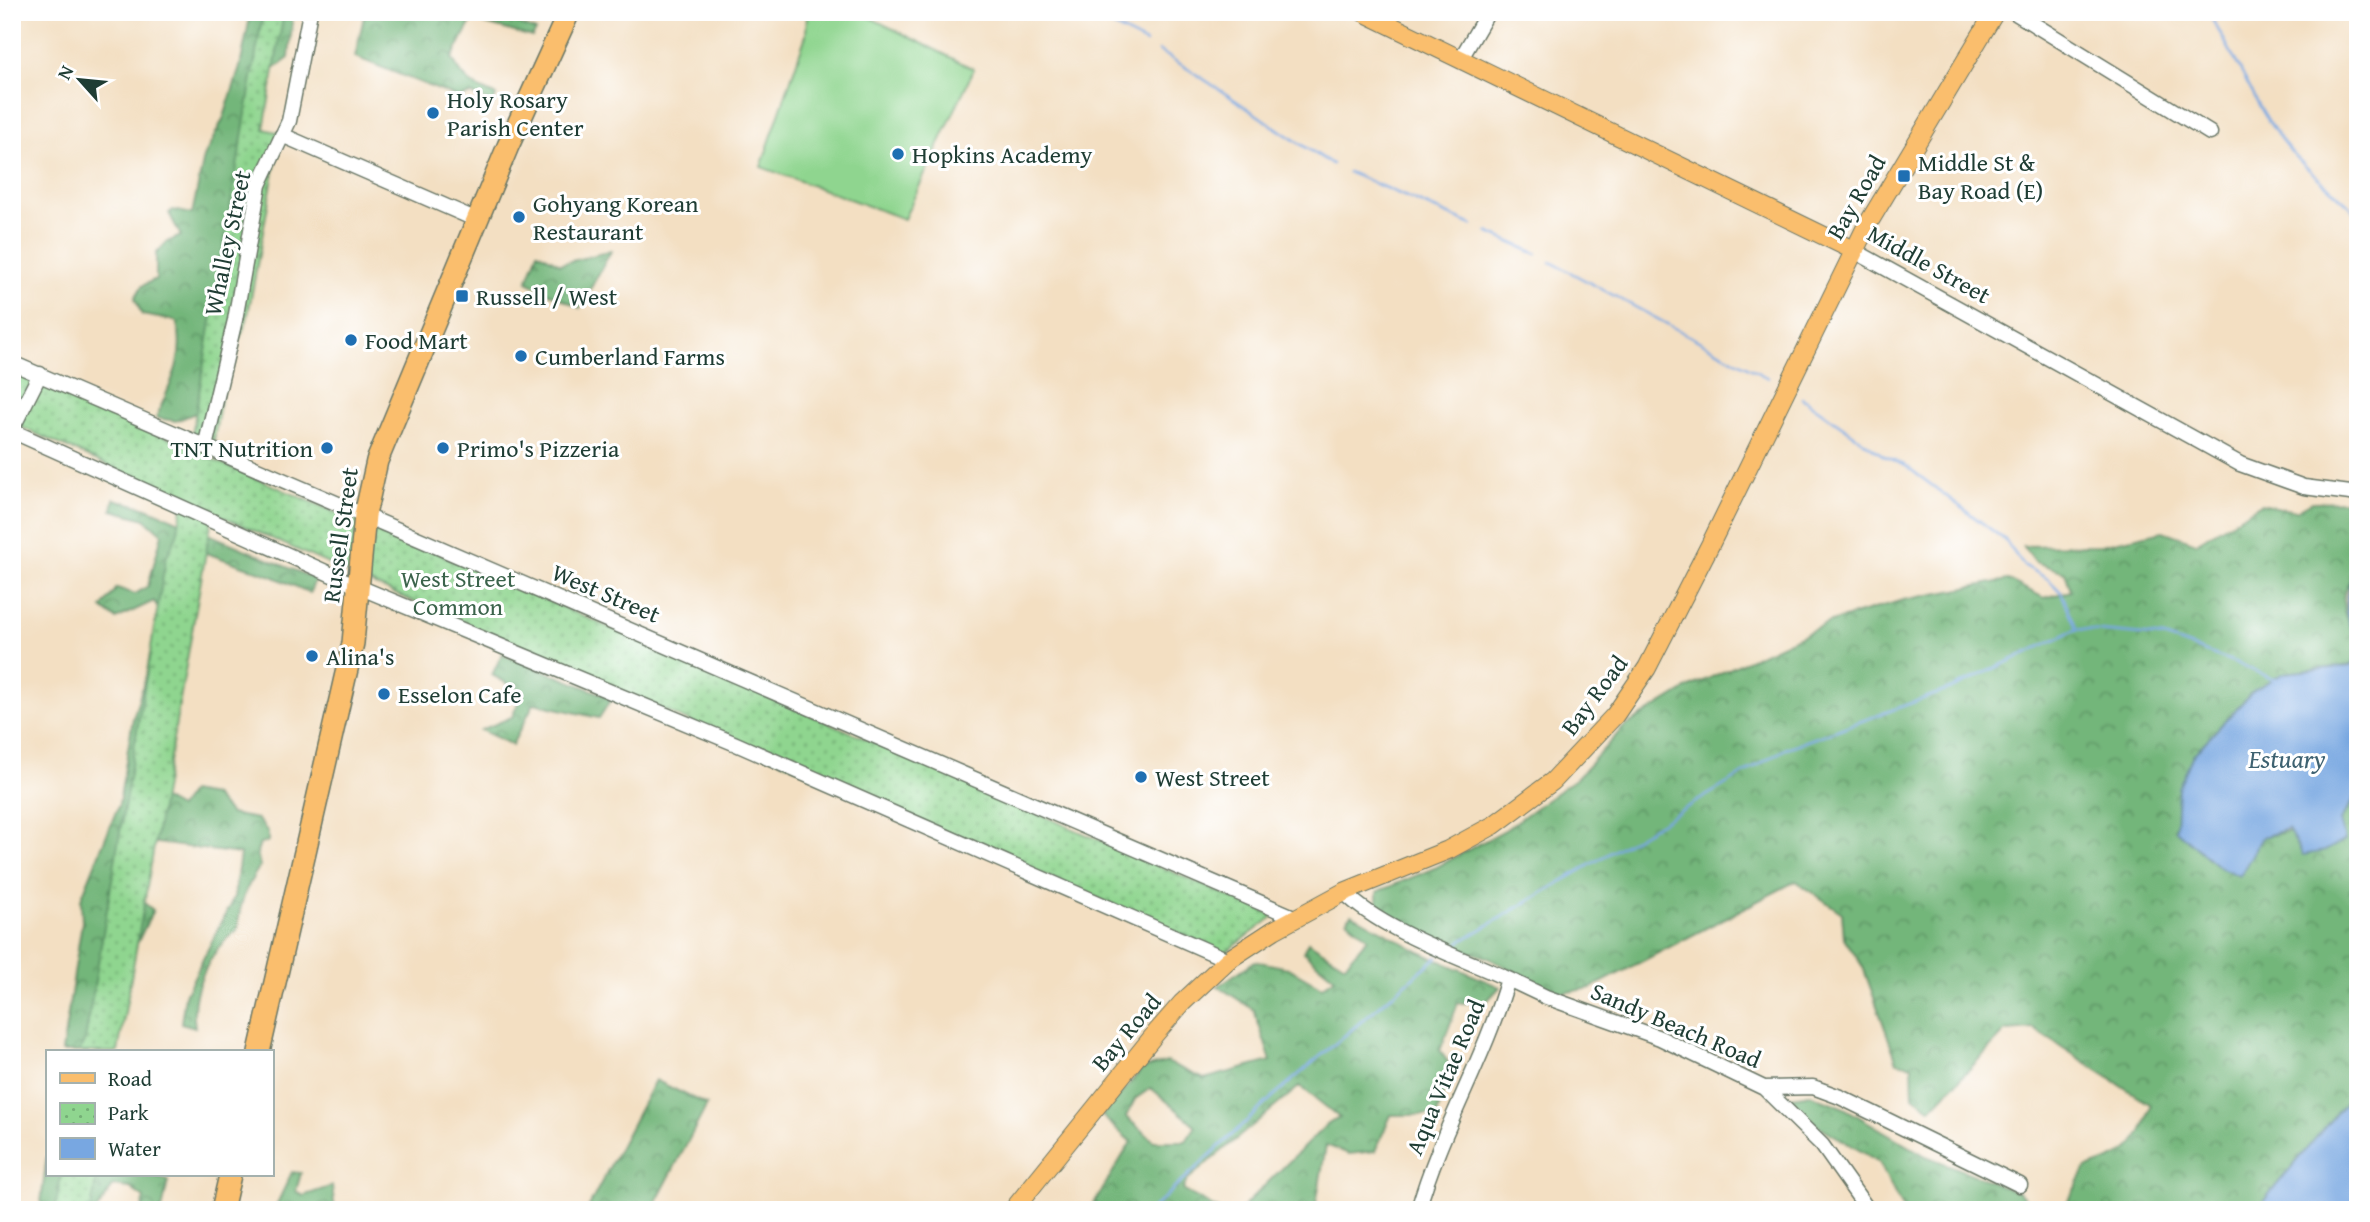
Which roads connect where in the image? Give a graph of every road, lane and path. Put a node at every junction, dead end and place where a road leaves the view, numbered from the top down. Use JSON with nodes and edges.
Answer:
{"nodes":[{"id":1,"x":310,"y":12,"type":"edge"},
{"id":2,"x":569,"y":12,"type":"edge"},
{"id":3,"x":1363,"y":12,"type":"edge"},
{"id":4,"x":1488,"y":12,"type":"edge"},
{"id":5,"x":1995,"y":12,"type":"edge"},
{"id":6,"x":2014,"y":12,"type":"edge"},
{"id":7,"x":1460,"y":60,"type":"junction"},
{"id":8,"x":2210,"y":133,"type":"dead end"},
{"id":9,"x":282,"y":135,"type":"junction"},
{"id":10,"x":477,"y":220,"type":"junction"},
{"id":11,"x":1853,"y":250,"type":"junction"},
{"id":12,"x":12,"y":363,"type":"edge"},
{"id":13,"x":40,"y":374,"type":"junction"},
{"id":14,"x":12,"y":430,"type":"edge"},
{"id":15,"x":205,"y":447,"type":"junction"},
{"id":16,"x":2358,"y":494,"type":"edge"},
{"id":17,"x":365,"y":515,"type":"junction"},
{"id":18,"x":359,"y":587,"type":"junction"},
{"id":19,"x":1345,"y":892,"type":"junction"},
{"id":20,"x":1296,"y":918,"type":"junction"},
{"id":21,"x":1228,"y":960,"type":"junction"},
{"id":22,"x":1508,"y":979,"type":"junction"},
{"id":23,"x":259,"y":1050,"type":"edge"},
{"id":24,"x":1764,"y":1087,"type":"junction"},
{"id":25,"x":230,"y":1176,"type":"edge"},
{"id":26,"x":2020,"y":1185,"type":"dead end"},
{"id":27,"x":222,"y":1210,"type":"edge"},
{"id":28,"x":1013,"y":1210,"type":"edge"},
{"id":29,"x":1418,"y":1210,"type":"edge"},
{"id":30,"x":1868,"y":1210,"type":"edge"}],
"edges":[{"from":1,"to":9,"type":"street","name":"Whalley Street"},
{"from":2,"to":10,"type":"highway","name":"Russell Street"},
{"from":3,"to":7,"type":"main road","name":"Middle Street"},
{"from":4,"to":7,"type":"street"},
{"from":5,"to":11,"type":"main road","name":"Bay Road"},
{"from":6,"to":8,"type":"street"},
{"from":7,"to":11,"type":"main road","name":"Middle Street"},
{"from":9,"to":10,"type":"street"},
{"from":9,"to":15,"type":"street","name":"Whalley Street"},
{"from":10,"to":17,"type":"highway","name":"Russell Street"},
{"from":11,"to":16,"type":"street","name":"Middle Street"},
{"from":11,"to":19,"type":"main road","name":"Bay Road"},
{"from":12,"to":13,"type":"street","name":"West Street"},
{"from":13,"to":14,"type":"street"},
{"from":13,"to":15,"type":"street","name":"West Street"},
{"from":14,"to":18,"type":"street"},
{"from":15,"to":17,"type":"street","name":"West Street"},
{"from":17,"to":18,"type":"highway","name":"Russell Street"},
{"from":17,"to":20,"type":"street","name":"West Street"},
{"from":18,"to":21,"type":"street"},
{"from":18,"to":23,"type":"highway","name":"Russell Street"},
{"from":19,"to":20,"type":"main road","name":"Bay Road"},
{"from":19,"to":22,"type":"street","name":"Aqua Vitae Road"},
{"from":20,"to":21,"type":"main road","name":"Bay Road"},
{"from":21,"to":28,"type":"main road","name":"Bay Road"},
{"from":22,"to":24,"type":"street","name":"Sandy Beach Road"},
{"from":22,"to":29,"type":"street","name":"Aqua Vitae Road"},
{"from":24,"to":26,"type":"street","name":"Sandy Beach Road"},
{"from":24,"to":30,"type":"street"},
{"from":25,"to":27,"type":"highway"}]}
